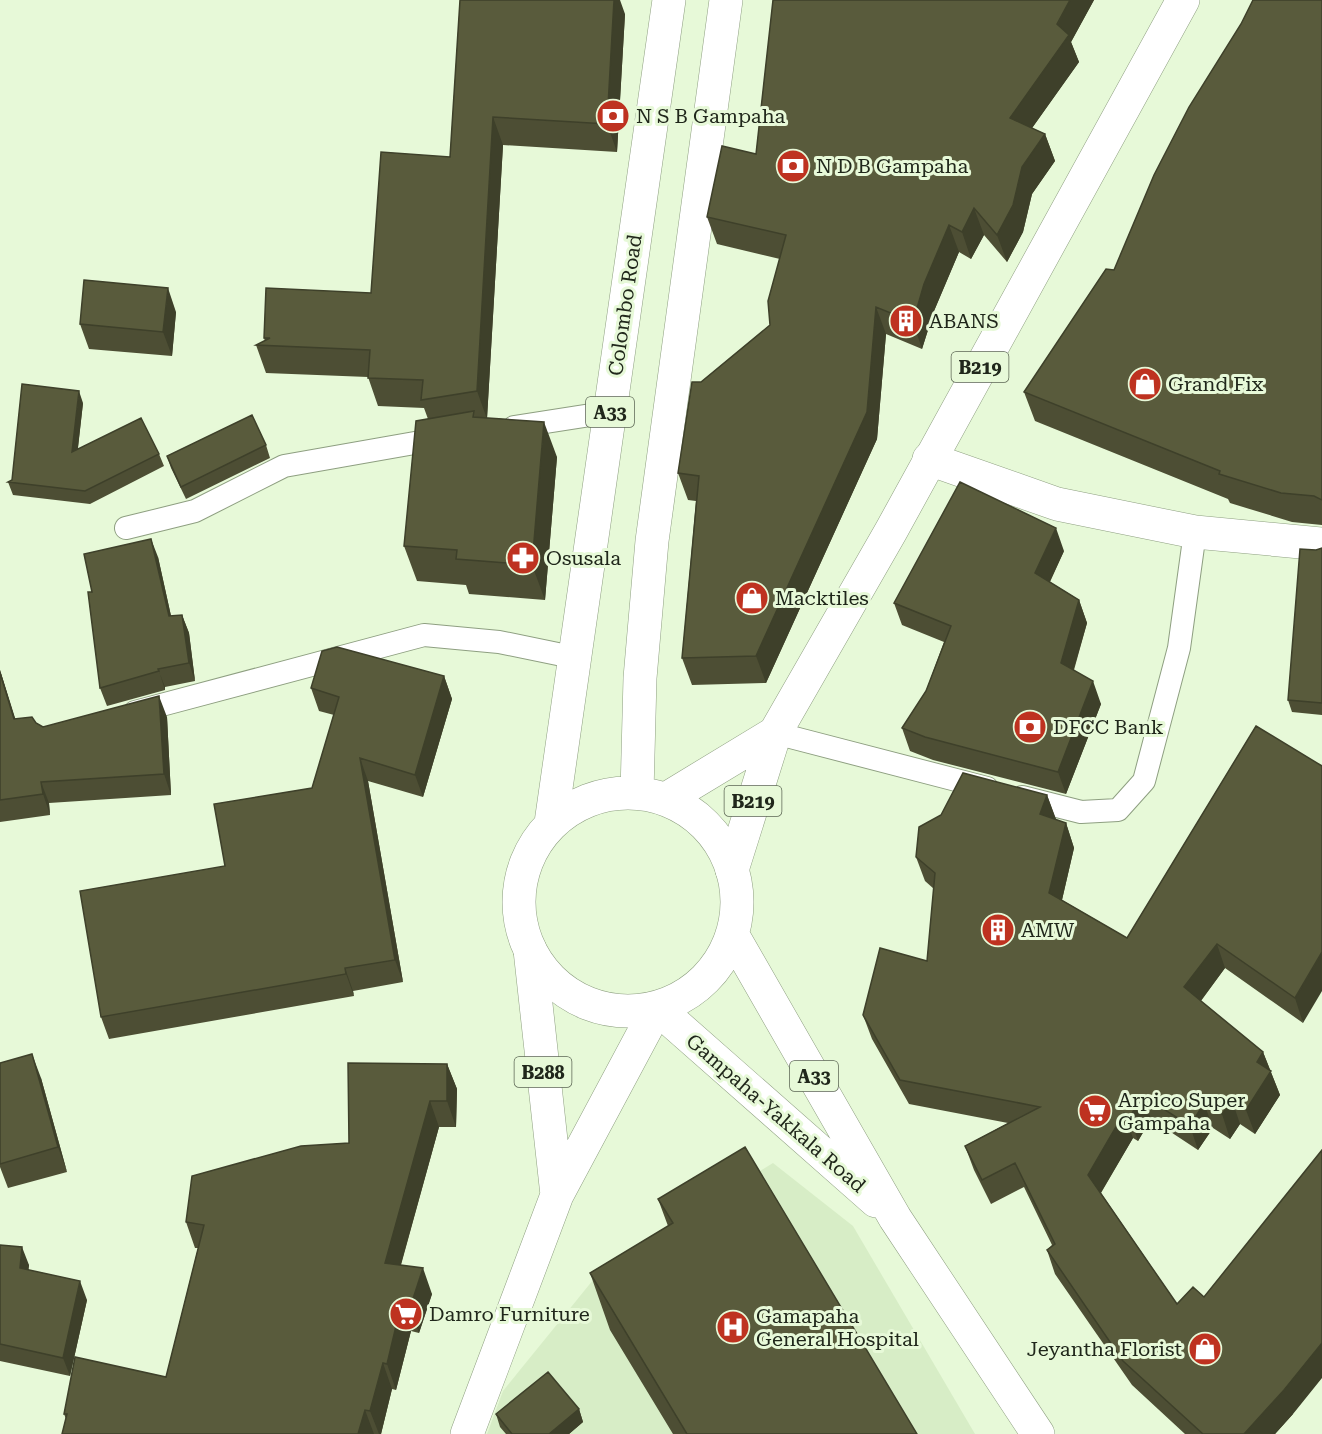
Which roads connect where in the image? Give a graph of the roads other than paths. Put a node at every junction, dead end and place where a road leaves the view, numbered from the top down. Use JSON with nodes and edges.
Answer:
{"nodes":[{"id":1,"x":669,"y":0,"type":"edge"},
{"id":2,"x":726,"y":0,"type":"edge"},
{"id":3,"x":1183,"y":0,"type":"edge"},
{"id":4,"x":610,"y":412,"type":"junction"},
{"id":5,"x":493,"y":430,"type":"edge"},
{"id":6,"x":470,"y":434,"type":"edge"},
{"id":7,"x":929,"y":459,"type":"junction"},
{"id":8,"x":126,"y":528,"type":"dead end"},
{"id":9,"x":1195,"y":532,"type":"junction"},
{"id":10,"x":1322,"y":544,"type":"edge"},
{"id":11,"x":577,"y":658,"type":"junction"},
{"id":12,"x":110,"y":719,"type":"edge"},
{"id":13,"x":775,"y":733,"type":"junction"},
{"id":14,"x":651,"y":796,"type":"junction"},
{"id":15,"x":551,"y":823,"type":"junction"},
{"id":16,"x":732,"y":870,"type":"junction"},
{"id":17,"x":732,"y":933,"type":"junction"},
{"id":18,"x":530,"y":950,"type":"junction"},
{"id":19,"x":657,"y":1008,"type":"junction"},
{"id":20,"x":557,"y":1195,"type":"junction"},
{"id":21,"x":895,"y":1218,"type":"junction"},
{"id":22,"x":467,"y":1434,"type":"edge"},
{"id":23,"x":1038,"y":1434,"type":"edge"}],
"edges":[{"from":1,"to":4,"type":"main road","name":"Colombo Road","number":"A33"},
{"from":2,"to":14,"type":"main road"},
{"from":3,"to":7,"type":"main road","number":"B219"},
{"from":4,"to":5,"type":"lane"},
{"from":4,"to":11,"type":"main road","name":"Colombo Road","number":"A33"},
{"from":6,"to":8,"type":"lane"},
{"from":7,"to":9,"type":"main road"},
{"from":7,"to":13,"type":"main road","number":"B219"},
{"from":9,"to":10,"type":"main road"},
{"from":9,"to":13,"type":"lane"},
{"from":11,"to":12,"type":"lane"},
{"from":11,"to":15,"type":"main road","name":"Colombo Road","number":"A33"},
{"from":13,"to":14,"type":"main road","number":"B219"},
{"from":13,"to":16,"type":"main road","number":"B219"},
{"from":14,"to":15,"type":"main road"},
{"from":14,"to":16,"type":"main road"},
{"from":15,"to":18,"type":"main road"},
{"from":16,"to":17,"type":"main road"},
{"from":17,"to":19,"type":"main road"},
{"from":17,"to":21,"type":"main road","name":"Gampaha-Yakkala Road","number":"A33"},
{"from":18,"to":19,"type":"main road"},
{"from":18,"to":20,"type":"main road","number":"B288"},
{"from":19,"to":20,"type":"main road","number":"B288"},
{"from":19,"to":21,"type":"main road","name":"Gampaha-Yakkala Road","number":"A33"},
{"from":20,"to":22,"type":"main road","number":"B288"},
{"from":21,"to":23,"type":"main road","name":"Gampaha-Yakkala Road","number":"A33"}]}
